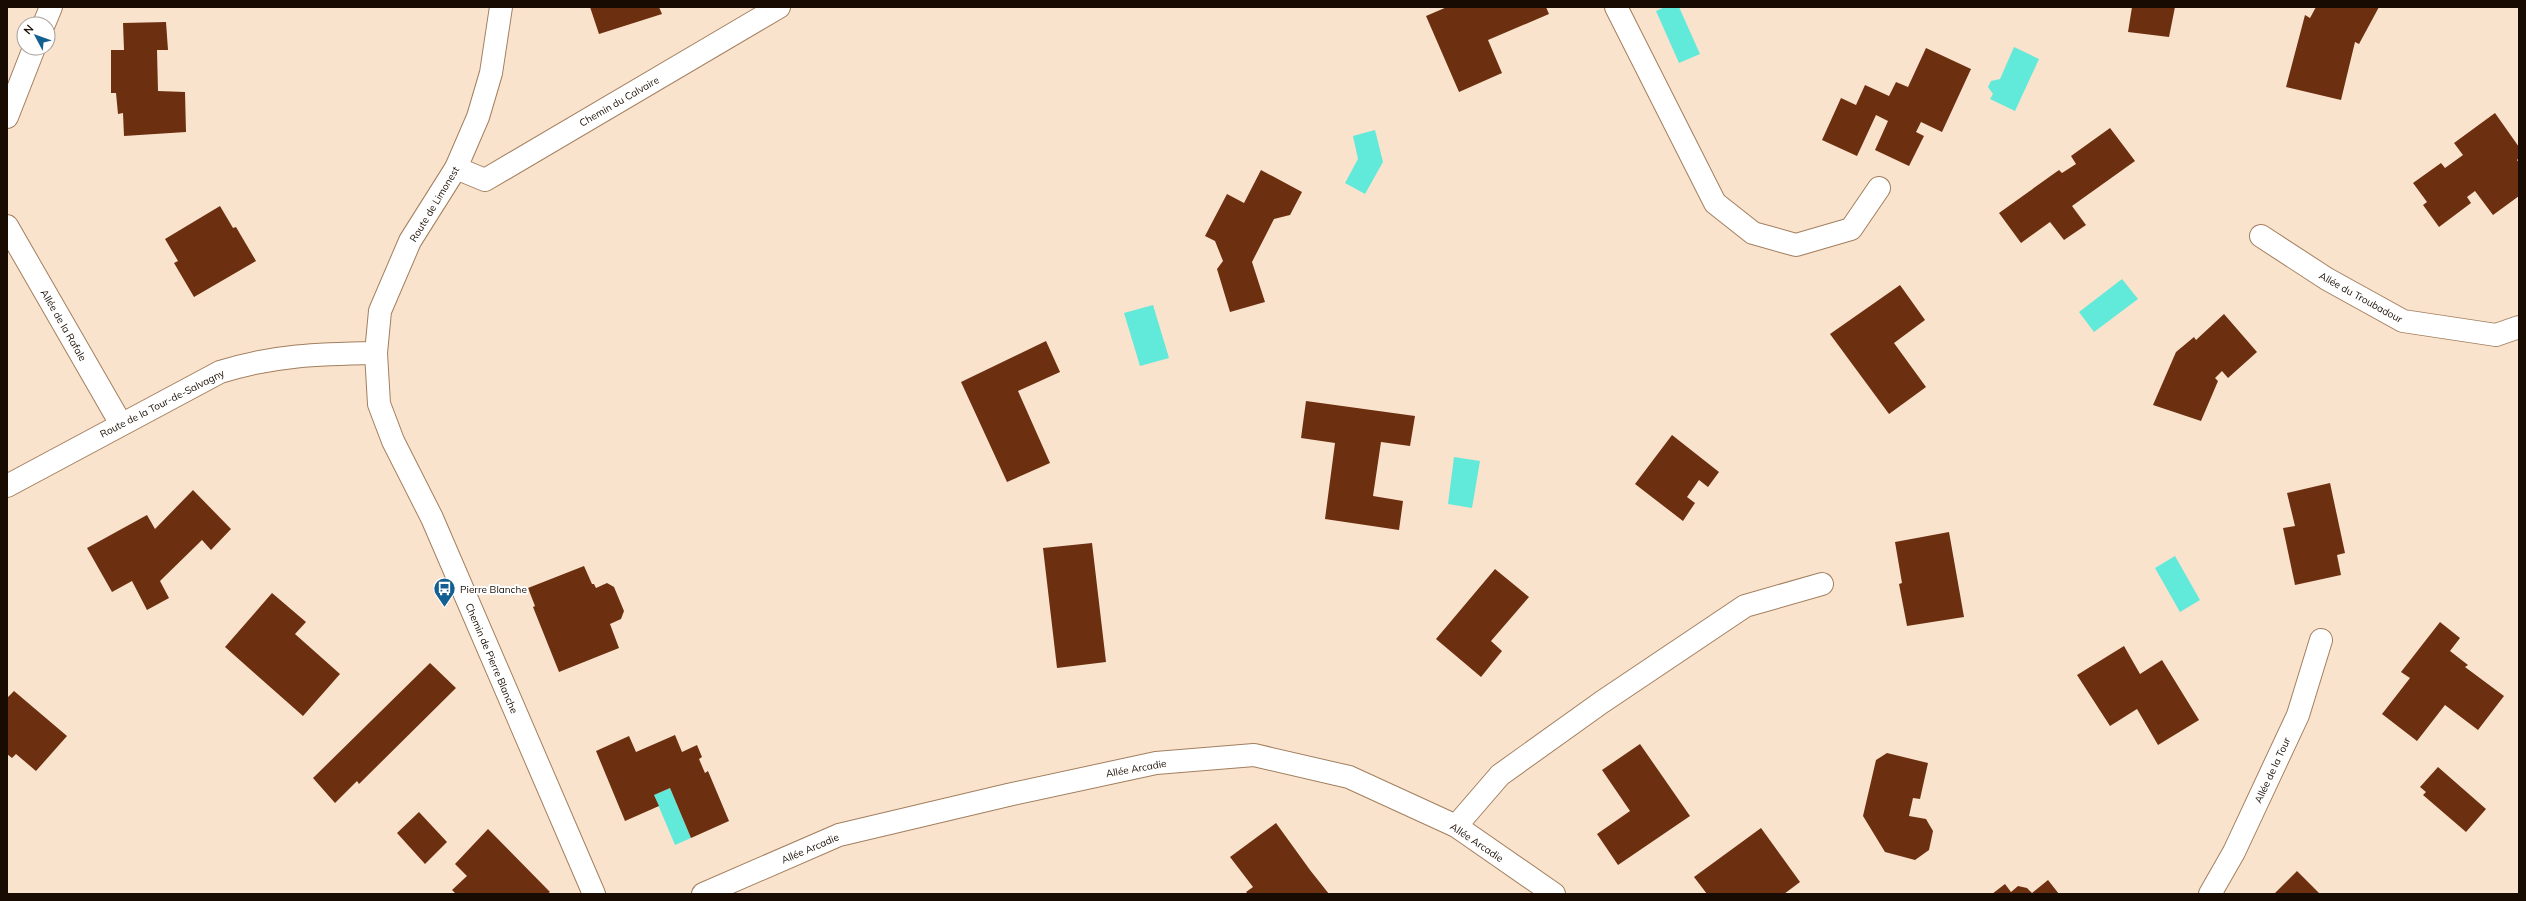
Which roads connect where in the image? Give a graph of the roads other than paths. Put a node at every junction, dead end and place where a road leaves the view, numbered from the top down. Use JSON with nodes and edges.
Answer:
{"nodes":[{"id":1,"x":501,"y":7,"type":"edge"},
{"id":2,"x":779,"y":7,"type":"edge"},
{"id":3,"x":1616,"y":7,"type":"edge"},
{"id":4,"x":29,"y":56,"type":"edge"},
{"id":5,"x":12,"y":84,"type":"edge"},
{"id":6,"x":7,"y":117,"type":"edge"},
{"id":7,"x":456,"y":168,"type":"junction"},
{"id":8,"x":1879,"y":188,"type":"dead end"},
{"id":9,"x":7,"y":226,"type":"edge"},
{"id":10,"x":2261,"y":236,"type":"dead end"},
{"id":11,"x":2519,"y":328,"type":"edge"},
{"id":12,"x":376,"y":353,"type":"junction"},
{"id":13,"x":121,"y":424,"type":"junction"},
{"id":14,"x":7,"y":486,"type":"edge"},
{"id":15,"x":1822,"y":584,"type":"dead end"},
{"id":16,"x":2321,"y":640,"type":"dead end"},
{"id":17,"x":1456,"y":826,"type":"junction"},
{"id":18,"x":594,"y":894,"type":"edge"},
{"id":19,"x":704,"y":894,"type":"edge"},
{"id":20,"x":1554,"y":894,"type":"edge"},
{"id":21,"x":2210,"y":894,"type":"edge"}],
"edges":[{"from":1,"to":7,"type":"street","name":"Route de Limonest"},
{"from":2,"to":7,"type":"street","name":"Chemin du Calvaire"},
{"from":3,"to":8,"type":"street"},
{"from":4,"to":5,"type":"street"},
{"from":5,"to":6,"type":"street"},
{"from":7,"to":12,"type":"street","name":"Route de Limonest"},
{"from":9,"to":13,"type":"street","name":"Allée de la Rafale"},
{"from":10,"to":11,"type":"street","name":"Allée du Troubadour"},
{"from":12,"to":13,"type":"street","name":"Route de la Tour-de-Salvagny"},
{"from":12,"to":18,"type":"street","name":"Chemin de Pierre Blanche"},
{"from":13,"to":14,"type":"street","name":"Route de la Tour-de-Salvagny"},
{"from":15,"to":17,"type":"street"},
{"from":16,"to":21,"type":"street","name":"Allée de la Tour"},
{"from":17,"to":19,"type":"street","name":"Allée Arcadie"},
{"from":17,"to":20,"type":"street","name":"Allée Arcadie"}]}
